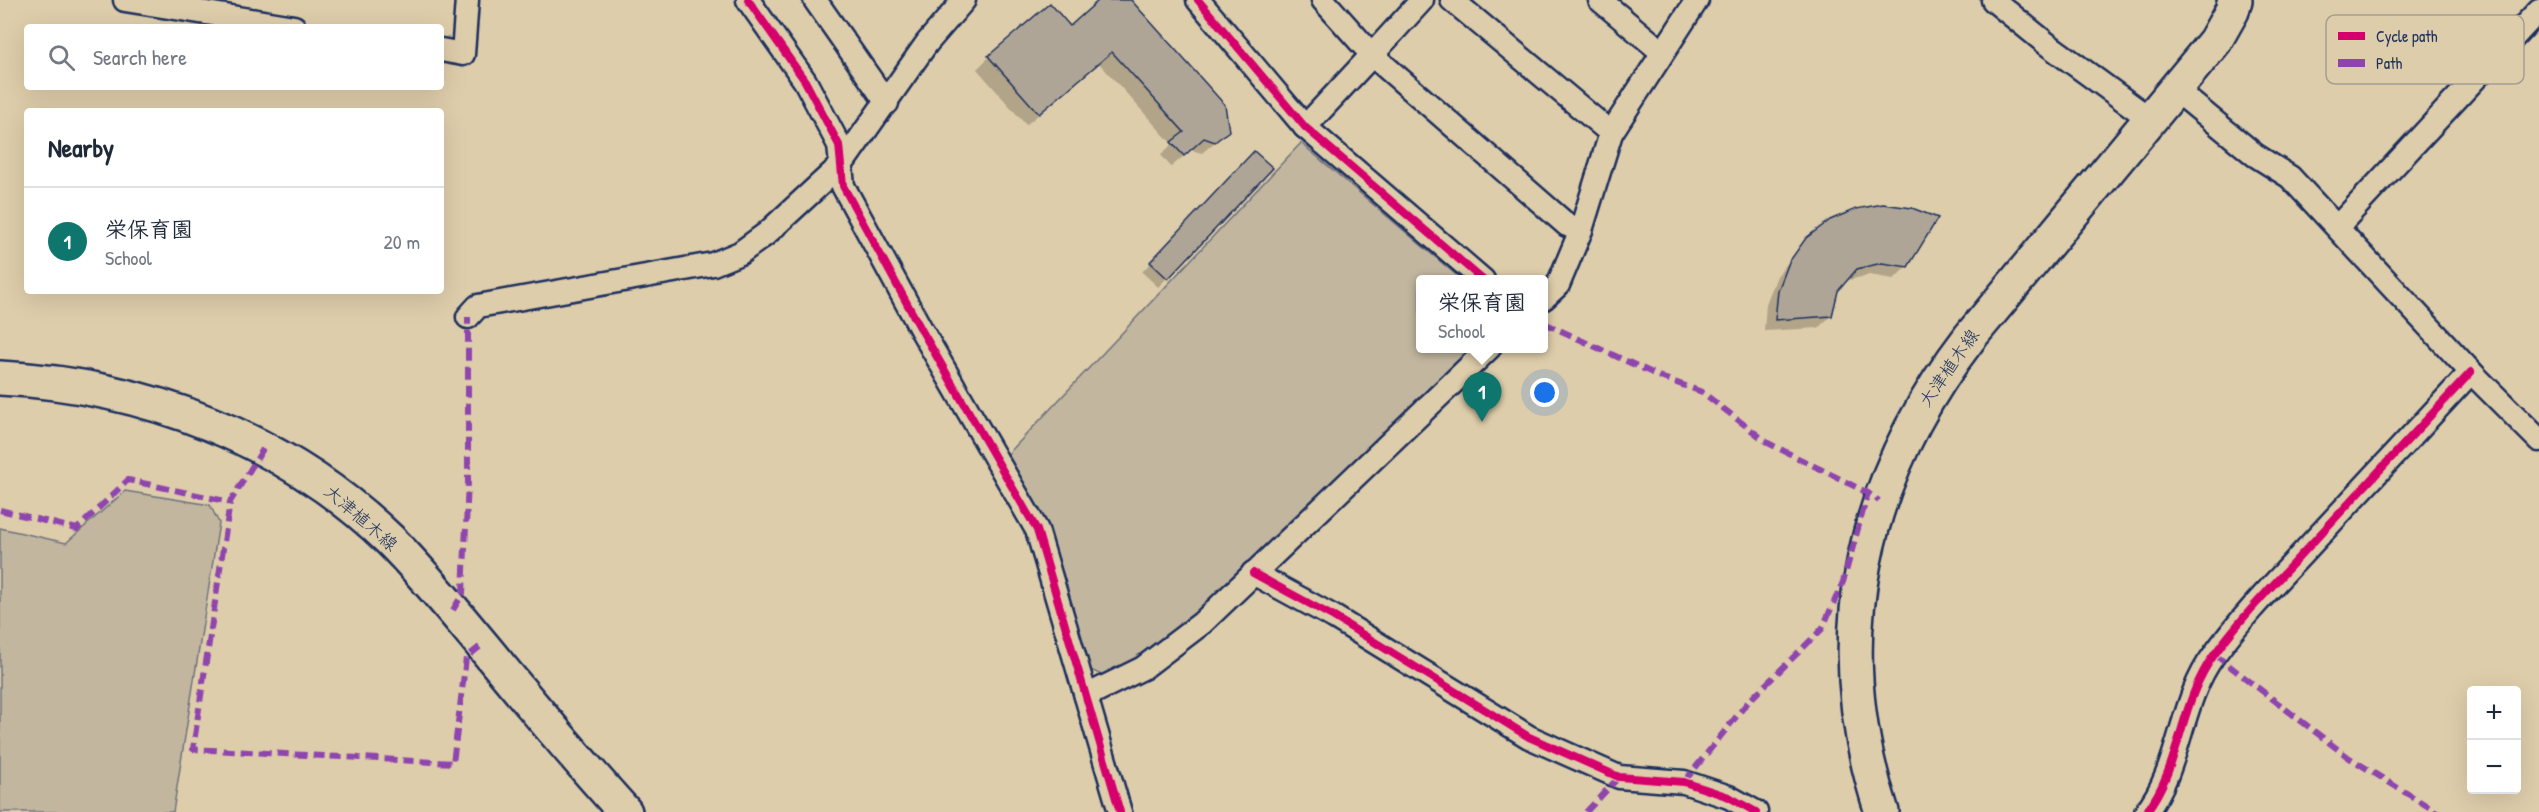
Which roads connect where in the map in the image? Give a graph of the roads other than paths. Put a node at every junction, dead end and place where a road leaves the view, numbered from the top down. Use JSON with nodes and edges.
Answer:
{"nodes":[{"id":1,"x":125,"y":0,"type":"edge"},
{"id":2,"x":467,"y":0,"type":"edge"},
{"id":3,"x":748,"y":0,"type":"edge"},
{"id":4,"x":815,"y":0,"type":"edge"},
{"id":5,"x":964,"y":0,"type":"edge"},
{"id":6,"x":1198,"y":0,"type":"edge"},
{"id":7,"x":1323,"y":0,"type":"edge"},
{"id":8,"x":1422,"y":0,"type":"edge"},
{"id":9,"x":1452,"y":0,"type":"edge"},
{"id":10,"x":1600,"y":0,"type":"edge"},
{"id":11,"x":1696,"y":0,"type":"edge"},
{"id":12,"x":1993,"y":0,"type":"edge"},
{"id":13,"x":2235,"y":0,"type":"edge"},
{"id":14,"x":2539,"y":10,"type":"edge"},
{"id":15,"x":275,"y":24,"type":"edge"},
{"id":16,"x":2524,"y":26,"type":"edge"},
{"id":17,"x":444,"y":51,"type":"edge"},
{"id":18,"x":1662,"y":52,"type":"junction"},
{"id":19,"x":1372,"y":55,"type":"junction"},
{"id":20,"x":2470,"y":84,"type":"edge"},
{"id":21,"x":2176,"y":90,"type":"junction"},
{"id":22,"x":886,"y":103,"type":"junction"},
{"id":23,"x":2150,"y":119,"type":"junction"},
{"id":24,"x":1305,"y":127,"type":"junction"},
{"id":25,"x":1611,"y":133,"type":"junction"},
{"id":26,"x":842,"y":164,"type":"junction"},
{"id":27,"x":2338,"y":226,"type":"junction"},
{"id":28,"x":1581,"y":230,"type":"junction"},
{"id":29,"x":1478,"y":275,"type":"edge"},
{"id":30,"x":1548,"y":294,"type":"edge"},
{"id":31,"x":468,"y":317,"type":"dead end"},
{"id":32,"x":1484,"y":353,"type":"edge"},
{"id":33,"x":2470,"y":372,"type":"junction"},
{"id":34,"x":0,"y":378,"type":"edge"},
{"id":35,"x":2539,"y":440,"type":"edge"},
{"id":36,"x":1253,"y":573,"type":"junction"},
{"id":37,"x":1086,"y":696,"type":"junction"},
{"id":38,"x":625,"y":812,"type":"edge"},
{"id":39,"x":1120,"y":812,"type":"edge"},
{"id":40,"x":1756,"y":812,"type":"edge"},
{"id":41,"x":1882,"y":812,"type":"edge"},
{"id":42,"x":2146,"y":812,"type":"edge"}],
"edges":[{"from":1,"to":15,"type":"street"},
{"from":2,"to":17,"type":"street"},
{"from":3,"to":26,"type":"street"},
{"from":4,"to":22,"type":"street"},
{"from":5,"to":22,"type":"street"},
{"from":6,"to":24,"type":"street"},
{"from":7,"to":19,"type":"street"},
{"from":8,"to":19,"type":"street"},
{"from":9,"to":25,"type":"street"},
{"from":10,"to":18,"type":"street"},
{"from":11,"to":18,"type":"street"},
{"from":12,"to":23,"type":"street"},
{"from":13,"to":21,"type":"main road","name":"大津植木線"},
{"from":14,"to":16,"type":"street"},
{"from":18,"to":25,"type":"street"},
{"from":19,"to":24,"type":"street"},
{"from":19,"to":28,"type":"street"},
{"from":20,"to":27,"type":"street"},
{"from":21,"to":23,"type":"main road","name":"大津植木線"},
{"from":21,"to":27,"type":"street"},
{"from":22,"to":26,"type":"street"},
{"from":23,"to":41,"type":"main road","name":"大津植木線"},
{"from":24,"to":29,"type":"street"},
{"from":25,"to":28,"type":"street"},
{"from":26,"to":31,"type":"street"},
{"from":26,"to":37,"type":"street"},
{"from":27,"to":33,"type":"street"},
{"from":28,"to":30,"type":"street"},
{"from":32,"to":36,"type":"street"},
{"from":33,"to":35,"type":"street"},
{"from":33,"to":42,"type":"street"},
{"from":34,"to":38,"type":"main road","name":"大津植木線"},
{"from":36,"to":37,"type":"street"},
{"from":36,"to":40,"type":"street"},
{"from":37,"to":39,"type":"street"}]}
